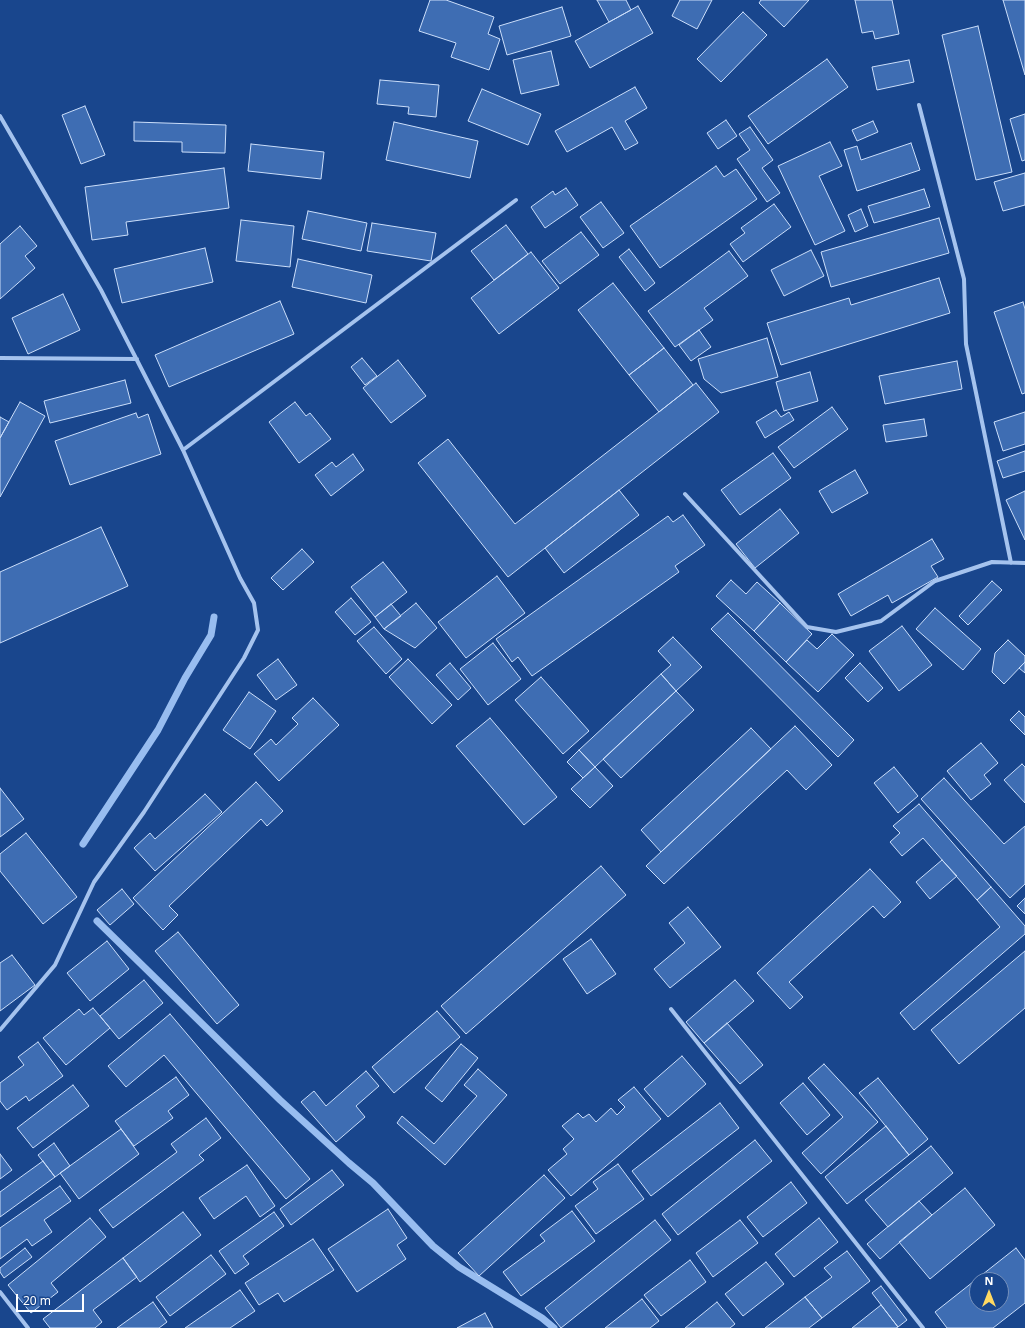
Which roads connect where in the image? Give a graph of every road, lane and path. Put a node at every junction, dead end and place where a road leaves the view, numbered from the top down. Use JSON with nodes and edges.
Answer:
{"nodes":[{"id":1,"x":919,"y":105,"type":"dead end"},
{"id":2,"x":0,"y":116,"type":"edge"},
{"id":3,"x":516,"y":200,"type":"dead end"},
{"id":4,"x":0,"y":358,"type":"edge"},
{"id":5,"x":137,"y":359,"type":"junction"},
{"id":6,"x":183,"y":450,"type":"junction"},
{"id":7,"x":685,"y":494,"type":"dead end"},
{"id":8,"x":1011,"y":563,"type":"junction"},
{"id":9,"x":1025,"y":563,"type":"edge"},
{"id":10,"x":671,"y":1009,"type":"dead end"},
{"id":11,"x":0,"y":1030,"type":"edge"},
{"id":12,"x":0,"y":1292,"type":"edge"},
{"id":13,"x":28,"y":1328,"type":"edge"},
{"id":14,"x":923,"y":1328,"type":"edge"}],
"edges":[{"from":1,"to":8,"type":"street"},
{"from":2,"to":5,"type":"street"},
{"from":3,"to":6,"type":"street"},
{"from":4,"to":5,"type":"street"},
{"from":5,"to":6,"type":"street"},
{"from":6,"to":11,"type":"street"},
{"from":7,"to":8,"type":"street"},
{"from":8,"to":9,"type":"street"},
{"from":10,"to":14,"type":"street"},
{"from":12,"to":13,"type":"street"}]}
